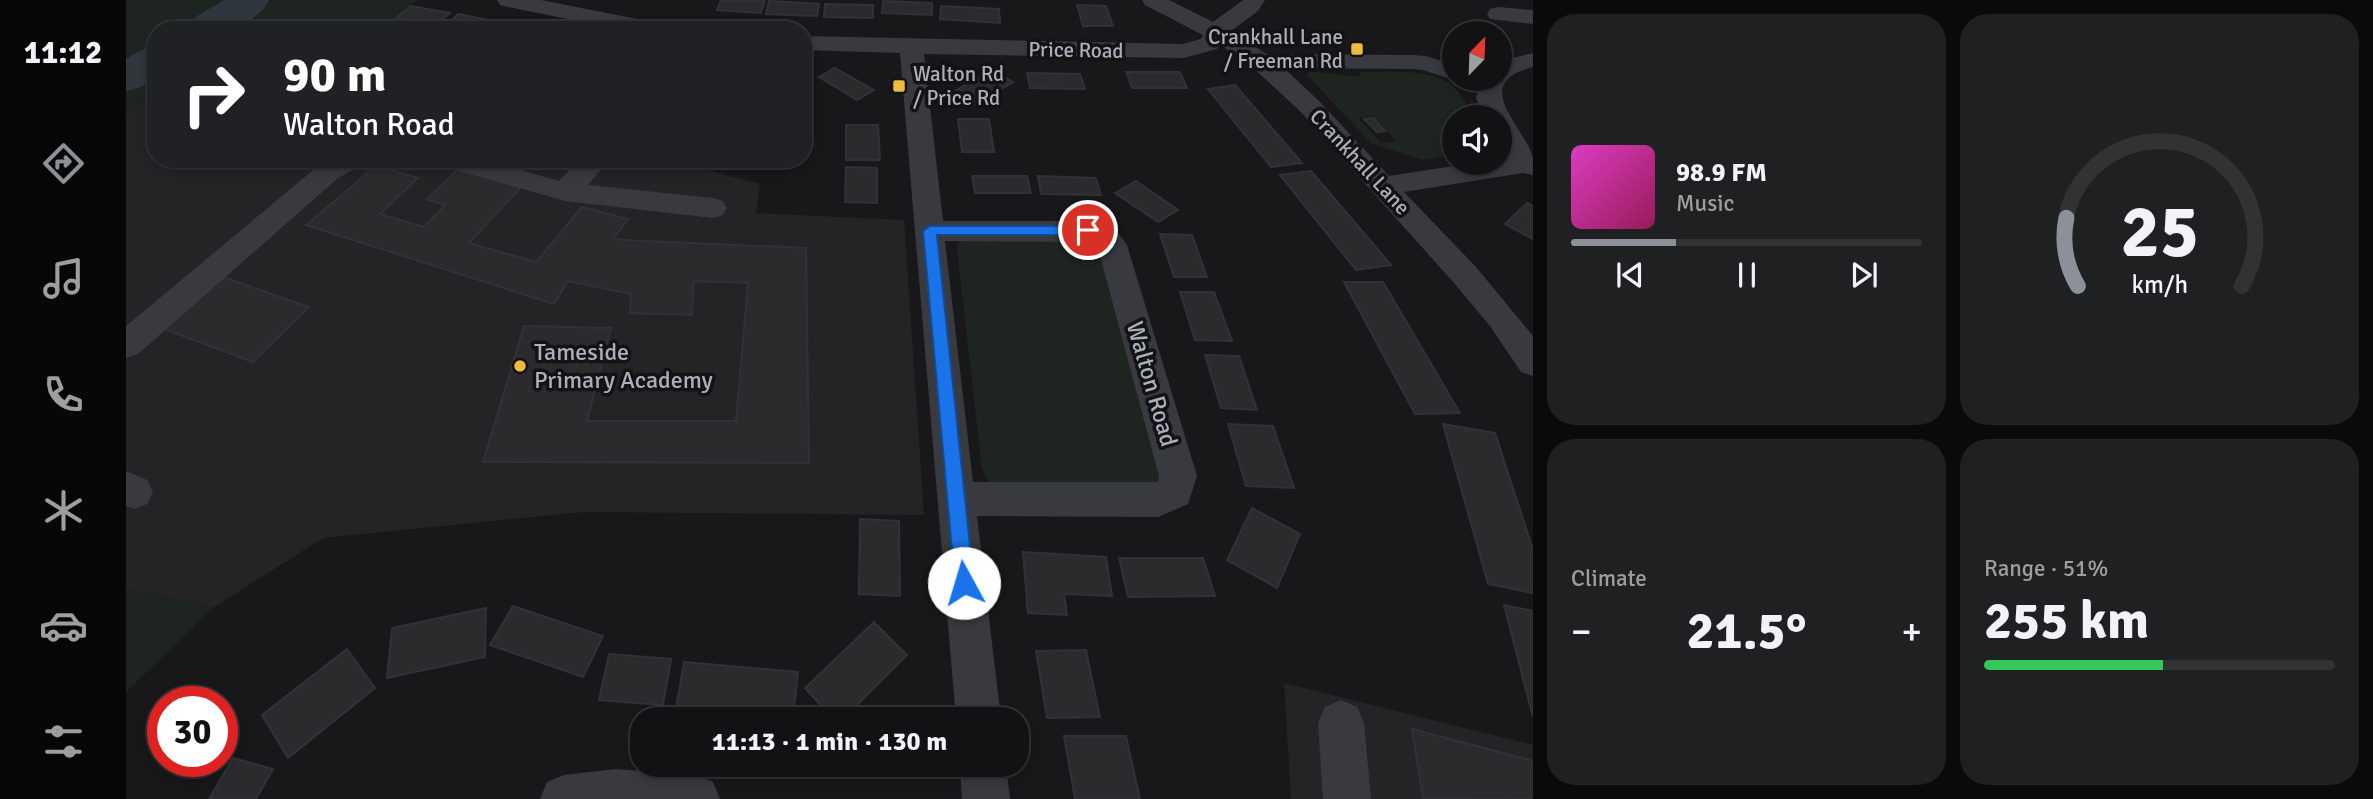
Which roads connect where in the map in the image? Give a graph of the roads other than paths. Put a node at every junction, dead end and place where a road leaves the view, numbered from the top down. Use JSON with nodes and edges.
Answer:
{"nodes":[{"id":1,"x":508,"y":0,"type":"edge"},
{"id":2,"x":1153,"y":0,"type":"edge"},
{"id":3,"x":1254,"y":0,"type":"edge"},
{"id":4,"x":1498,"y":14,"type":"dead end"},
{"id":5,"x":1533,"y":17,"type":"edge"},
{"id":6,"x":612,"y":21,"type":"edge"},
{"id":7,"x":1216,"y":33,"type":"junction"},
{"id":8,"x":812,"y":43,"type":"edge"},
{"id":9,"x":911,"y":47,"type":"junction"},
{"id":10,"x":1533,"y":60,"type":"edge"},
{"id":11,"x":1261,"y":61,"type":"junction"},
{"id":12,"x":1512,"y":65,"type":"edge"},
{"id":13,"x":1442,"y":69,"type":"edge"},
{"id":14,"x":1512,"y":142,"type":"edge"},
{"id":15,"x":1528,"y":165,"type":"edge"},
{"id":16,"x":335,"y":168,"type":"edge"},
{"id":17,"x":481,"y":168,"type":"edge"},
{"id":18,"x":588,"y":168,"type":"edge"},
{"id":19,"x":1382,"y":186,"type":"junction"},
{"id":20,"x":565,"y":192,"type":"junction"},
{"id":21,"x":713,"y":208,"type":"dead end"},
{"id":22,"x":930,"y":231,"type":"junction"},
{"id":23,"x":126,"y":345,"type":"edge"},
{"id":24,"x":1533,"y":363,"type":"edge"},
{"id":25,"x":956,"y":499,"type":"junction"},
{"id":26,"x":977,"y":707,"type":"edge"},
{"id":27,"x":1341,"y":723,"type":"dead end"},
{"id":28,"x":984,"y":777,"type":"edge"},
{"id":29,"x":564,"y":799,"type":"edge"},
{"id":30,"x":696,"y":799,"type":"edge"},
{"id":31,"x":986,"y":799,"type":"edge"},
{"id":32,"x":1347,"y":799,"type":"edge"}],
"edges":[{"from":1,"to":6,"type":"street"},
{"from":2,"to":7,"type":"street","name":"Crankhall Lane"},
{"from":3,"to":7,"type":"street","name":"Price Road"},
{"from":4,"to":5,"type":"street"},
{"from":7,"to":9,"type":"street","name":"Price Road"},
{"from":7,"to":11,"type":"street","name":"Crankhall Lane"},
{"from":8,"to":9,"type":"street","name":"Price Road"},
{"from":9,"to":22,"type":"street"},
{"from":10,"to":12,"type":"street"},
{"from":11,"to":13,"type":"street"},
{"from":11,"to":19,"type":"street","name":"Crankhall Lane"},
{"from":14,"to":15,"type":"street"},
{"from":15,"to":19,"type":"street"},
{"from":16,"to":23,"type":"street"},
{"from":17,"to":20,"type":"street"},
{"from":18,"to":20,"type":"street"},
{"from":19,"to":24,"type":"street","name":"Crankhall Lane"},
{"from":20,"to":21,"type":"street"},
{"from":22,"to":25,"type":"street"},
{"from":22,"to":25,"type":"street","name":"Walton Road"},
{"from":25,"to":26,"type":"street"},
{"from":27,"to":32,"type":"street"},
{"from":28,"to":31,"type":"street"},
{"from":29,"to":30,"type":"street"}]}
